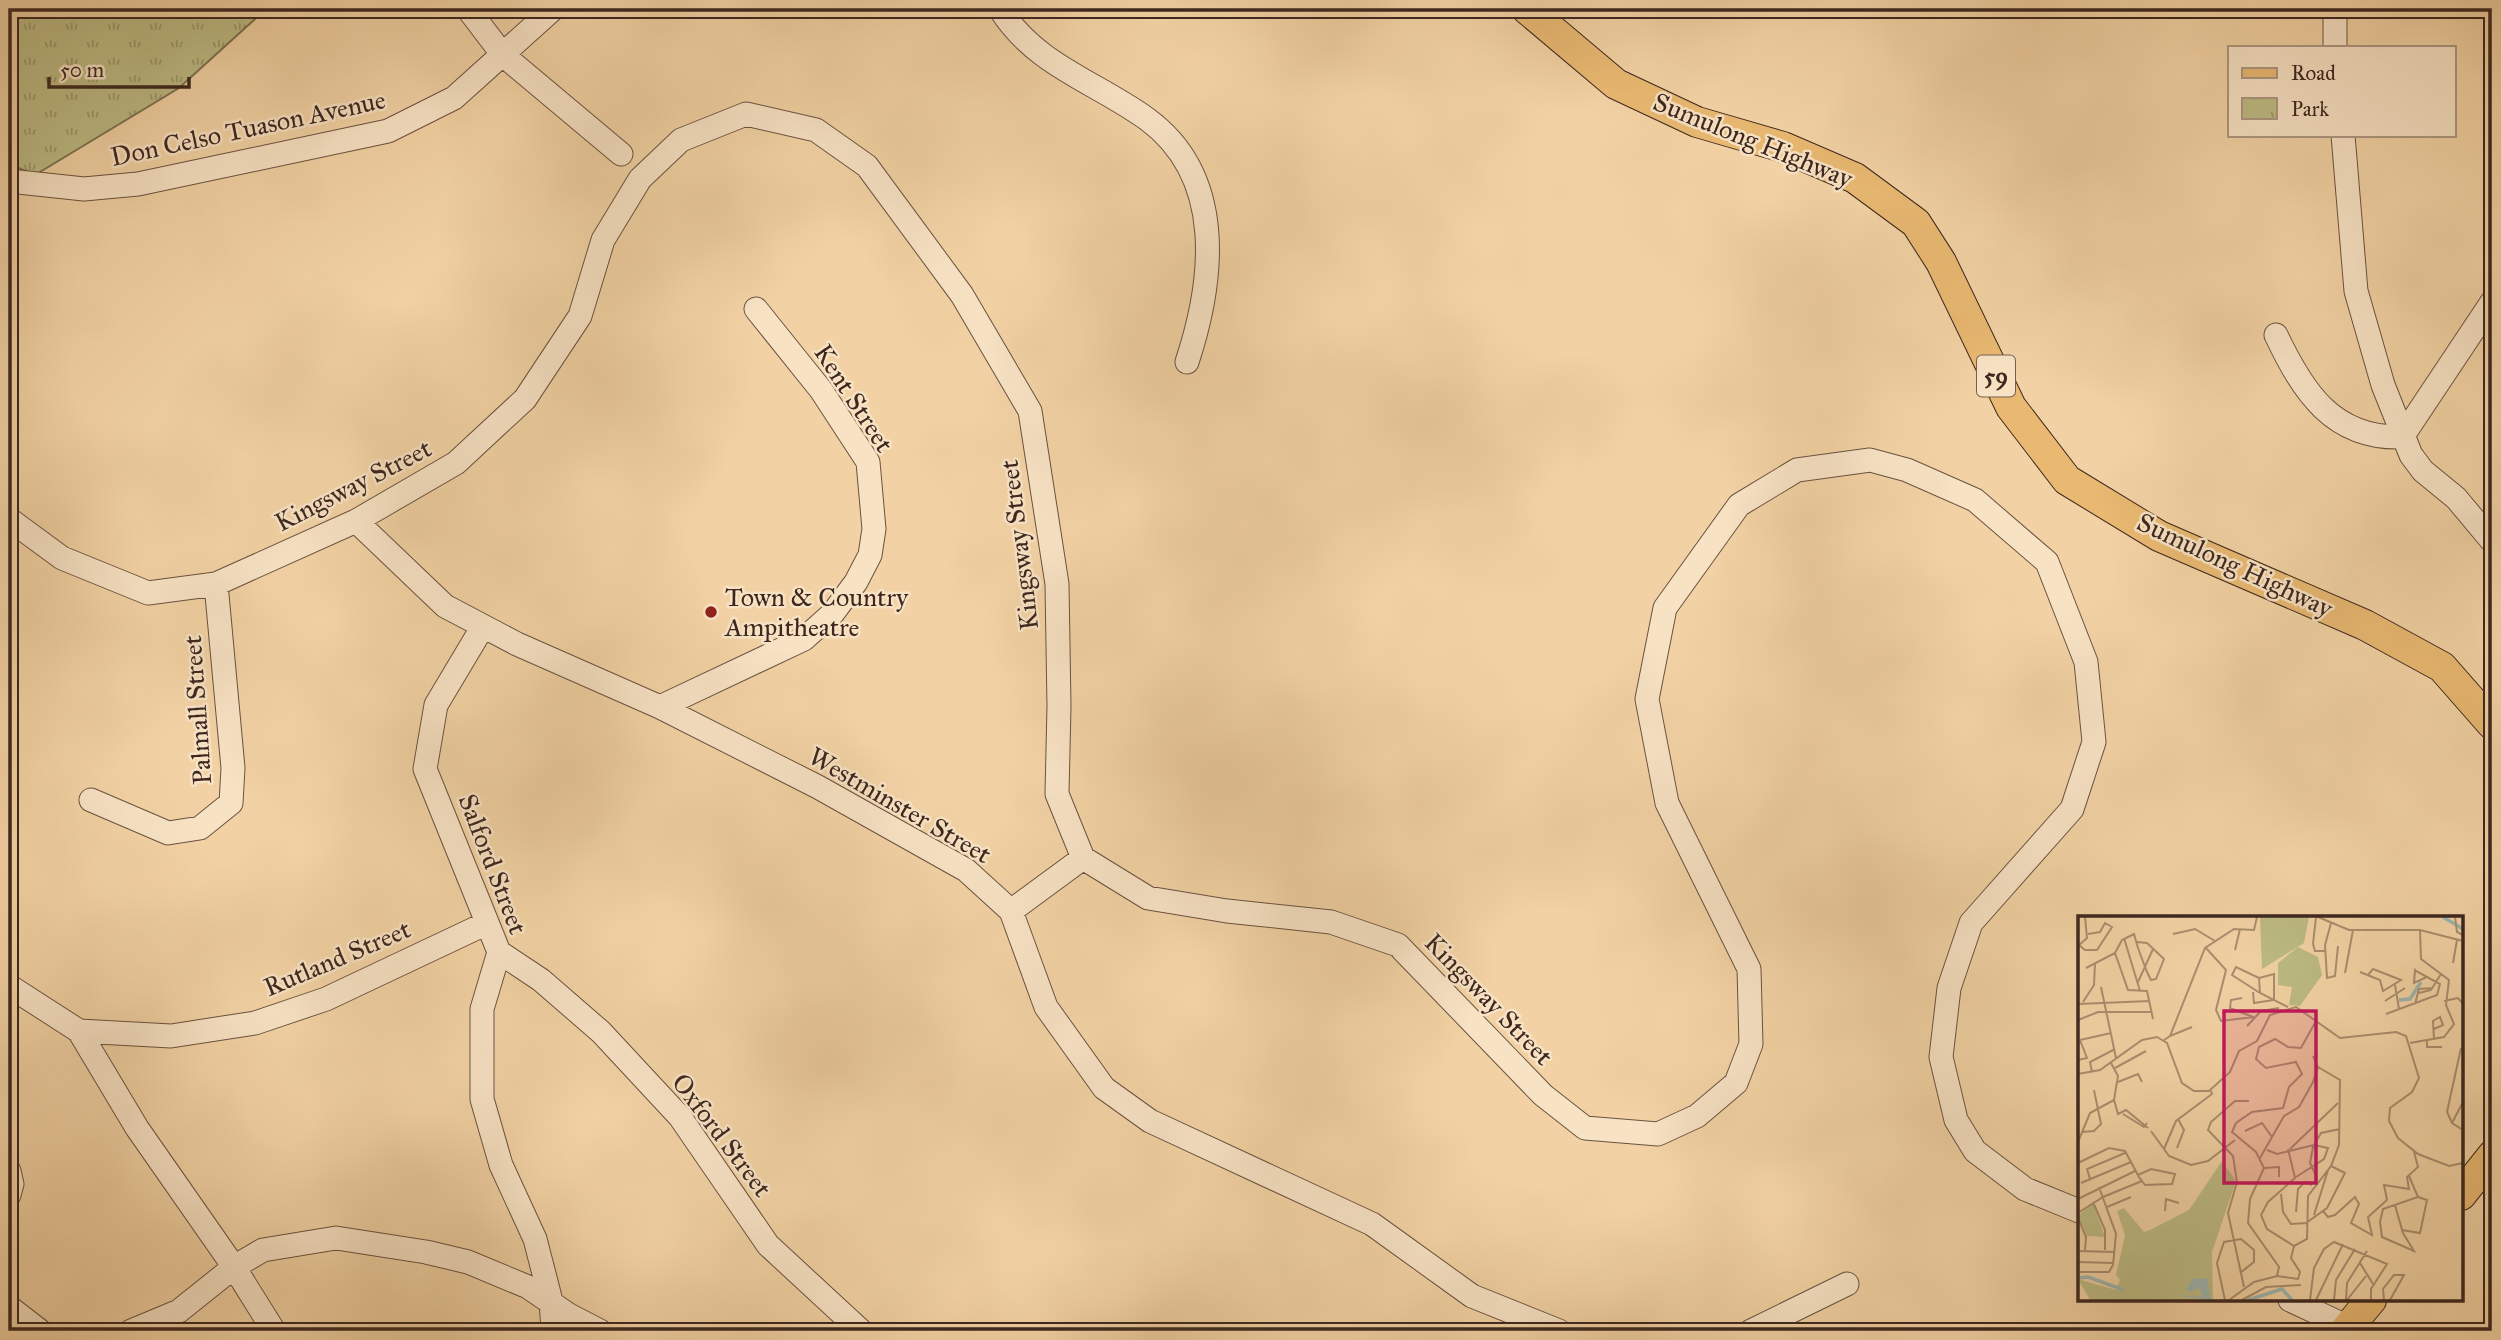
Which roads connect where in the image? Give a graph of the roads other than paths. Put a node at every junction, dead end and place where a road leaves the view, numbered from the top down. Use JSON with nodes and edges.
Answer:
{"nodes":[{"id":1,"x":468,"y":9,"type":"edge"},
{"id":2,"x":553,"y":9,"type":"edge"},
{"id":3,"x":1000,"y":9,"type":"edge"},
{"id":4,"x":1527,"y":9,"type":"edge"},
{"id":5,"x":2334,"y":9,"type":"edge"},
{"id":6,"x":2335,"y":46,"type":"edge"},
{"id":7,"x":503,"y":55,"type":"junction"},
{"id":8,"x":2343,"y":136,"type":"edge"},
{"id":9,"x":621,"y":154,"type":"dead end"},
{"id":10,"x":9,"y":181,"type":"edge"},
{"id":11,"x":2492,"y":302,"type":"edge"},
{"id":12,"x":756,"y":309,"type":"dead end"},
{"id":13,"x":2276,"y":335,"type":"dead end"},
{"id":14,"x":1187,"y":362,"type":"dead end"},
{"id":15,"x":2402,"y":437,"type":"junction"},
{"id":16,"x":9,"y":519,"type":"edge"},
{"id":17,"x":356,"y":520,"type":"junction"},
{"id":18,"x":2492,"y":541,"type":"edge"},
{"id":19,"x":216,"y":584,"type":"junction"},
{"id":20,"x":482,"y":628,"type":"junction"},
{"id":21,"x":660,"y":707,"type":"junction"},
{"id":22,"x":2492,"y":724,"type":"edge"},
{"id":23,"x":91,"y":800,"type":"dead end"},
{"id":24,"x":1083,"y":858,"type":"junction"},
{"id":25,"x":1011,"y":911,"type":"junction"},
{"id":26,"x":486,"y":923,"type":"junction"},
{"id":27,"x":499,"y":952,"type":"junction"},
{"id":28,"x":9,"y":986,"type":"edge"},
{"id":29,"x":79,"y":1031,"type":"junction"},
{"id":30,"x":2492,"y":1156,"type":"edge"},
{"id":31,"x":9,"y":1171,"type":"edge"},
{"id":32,"x":2462,"y":1194,"type":"edge"},
{"id":33,"x":9,"y":1195,"type":"edge"},
{"id":34,"x":2078,"y":1211,"type":"edge"},
{"id":35,"x":234,"y":1267,"type":"junction"},
{"id":36,"x":1847,"y":1284,"type":"dead end"},
{"id":37,"x":551,"y":1301,"type":"junction"},
{"id":38,"x":2294,"y":1302,"type":"edge"},
{"id":39,"x":2369,"y":1302,"type":"edge"},
{"id":40,"x":9,"y":1307,"type":"edge"},
{"id":41,"x":2346,"y":1329,"type":"edge"},
{"id":42,"x":40,"y":1331,"type":"edge"},
{"id":43,"x":131,"y":1331,"type":"edge"},
{"id":44,"x":274,"y":1331,"type":"edge"},
{"id":45,"x":553,"y":1331,"type":"edge"},
{"id":46,"x":600,"y":1331,"type":"edge"},
{"id":47,"x":861,"y":1331,"type":"edge"},
{"id":48,"x":1559,"y":1331,"type":"edge"},
{"id":49,"x":1751,"y":1331,"type":"edge"}],
"edges":[{"from":1,"to":7,"type":"street"},
{"from":2,"to":7,"type":"street","name":"Don Celso Tuason Avenue"},
{"from":3,"to":14,"type":"street"},
{"from":4,"to":22,"type":"main road","name":"Sumulong Highway","number":"59"},
{"from":5,"to":6,"type":"street"},
{"from":7,"to":9,"type":"street"},
{"from":7,"to":10,"type":"street","name":"Don Celso Tuason Avenue"},
{"from":8,"to":15,"type":"street"},
{"from":11,"to":15,"type":"street"},
{"from":12,"to":21,"type":"street","name":"Kent Street"},
{"from":13,"to":15,"type":"street"},
{"from":15,"to":18,"type":"street"},
{"from":16,"to":19,"type":"street","name":"Kingsway Street"},
{"from":17,"to":19,"type":"street","name":"Kingsway Street"},
{"from":17,"to":20,"type":"street","name":"Westminster Street"},
{"from":17,"to":24,"type":"street","name":"Kingsway Street"},
{"from":19,"to":23,"type":"street","name":"Palmall Street"},
{"from":20,"to":21,"type":"street","name":"Westminster Street"},
{"from":20,"to":26,"type":"street","name":"Salford Street"},
{"from":21,"to":25,"type":"street","name":"Westminster Street"},
{"from":24,"to":25,"type":"street"},
{"from":24,"to":34,"type":"street","name":"Kingsway Street"},
{"from":25,"to":48,"type":"street","name":"Westminster Street"},
{"from":26,"to":27,"type":"street","name":"Salford Street"},
{"from":26,"to":29,"type":"street","name":"Rutland Street"},
{"from":27,"to":37,"type":"street","name":"Salford Street"},
{"from":27,"to":47,"type":"street","name":"Oxford Street"},
{"from":28,"to":29,"type":"street","name":"Rutland Street"},
{"from":29,"to":35,"type":"street"},
{"from":30,"to":32,"type":"main road"},
{"from":31,"to":33,"type":"street"},
{"from":35,"to":37,"type":"street"},
{"from":35,"to":43,"type":"street"},
{"from":35,"to":44,"type":"street"},
{"from":36,"to":49,"type":"street"},
{"from":37,"to":45,"type":"street","name":"Salford Street"},
{"from":37,"to":46,"type":"street"},
{"from":38,"to":41,"type":"street"},
{"from":39,"to":41,"type":"main road"},
{"from":40,"to":42,"type":"street"}]}
